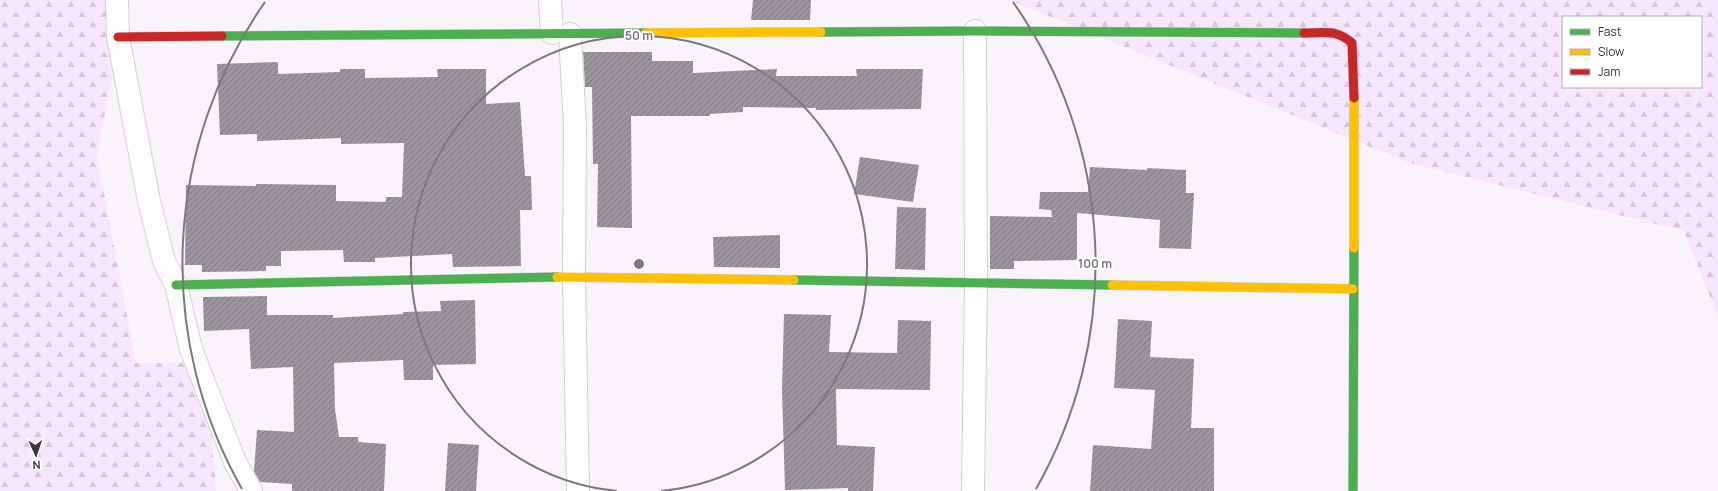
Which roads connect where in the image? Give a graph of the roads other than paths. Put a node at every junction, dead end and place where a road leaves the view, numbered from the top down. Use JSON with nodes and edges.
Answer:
{"nodes":[{"id":1,"x":117,"y":0,"type":"edge"},
{"id":2,"x":550,"y":0,"type":"edge"},
{"id":3,"x":975,"y":32,"type":"junction"},
{"id":4,"x":561,"y":34,"type":"junction"},
{"id":5,"x":118,"y":37,"type":"junction"},
{"id":6,"x":574,"y":277,"type":"junction"},
{"id":7,"x":976,"y":283,"type":"junction"},
{"id":8,"x":176,"y":285,"type":"junction"},
{"id":9,"x":1353,"y":289,"type":"junction"},
{"id":10,"x":251,"y":491,"type":"edge"},
{"id":11,"x":578,"y":491,"type":"edge"},
{"id":12,"x":973,"y":491,"type":"edge"},
{"id":13,"x":1353,"y":491,"type":"edge"}],
"edges":[{"from":1,"to":5,"type":"street"},
{"from":2,"to":4,"type":"street"},
{"from":3,"to":4,"type":"street"},
{"from":3,"to":7,"type":"street"},
{"from":3,"to":9,"type":"street"},
{"from":4,"to":5,"type":"street"},
{"from":4,"to":6,"type":"street"},
{"from":5,"to":8,"type":"street"},
{"from":6,"to":7,"type":"street"},
{"from":6,"to":8,"type":"street"},
{"from":6,"to":11,"type":"street"},
{"from":7,"to":9,"type":"street"},
{"from":7,"to":12,"type":"street"},
{"from":8,"to":10,"type":"street"},
{"from":9,"to":13,"type":"street"}]}
